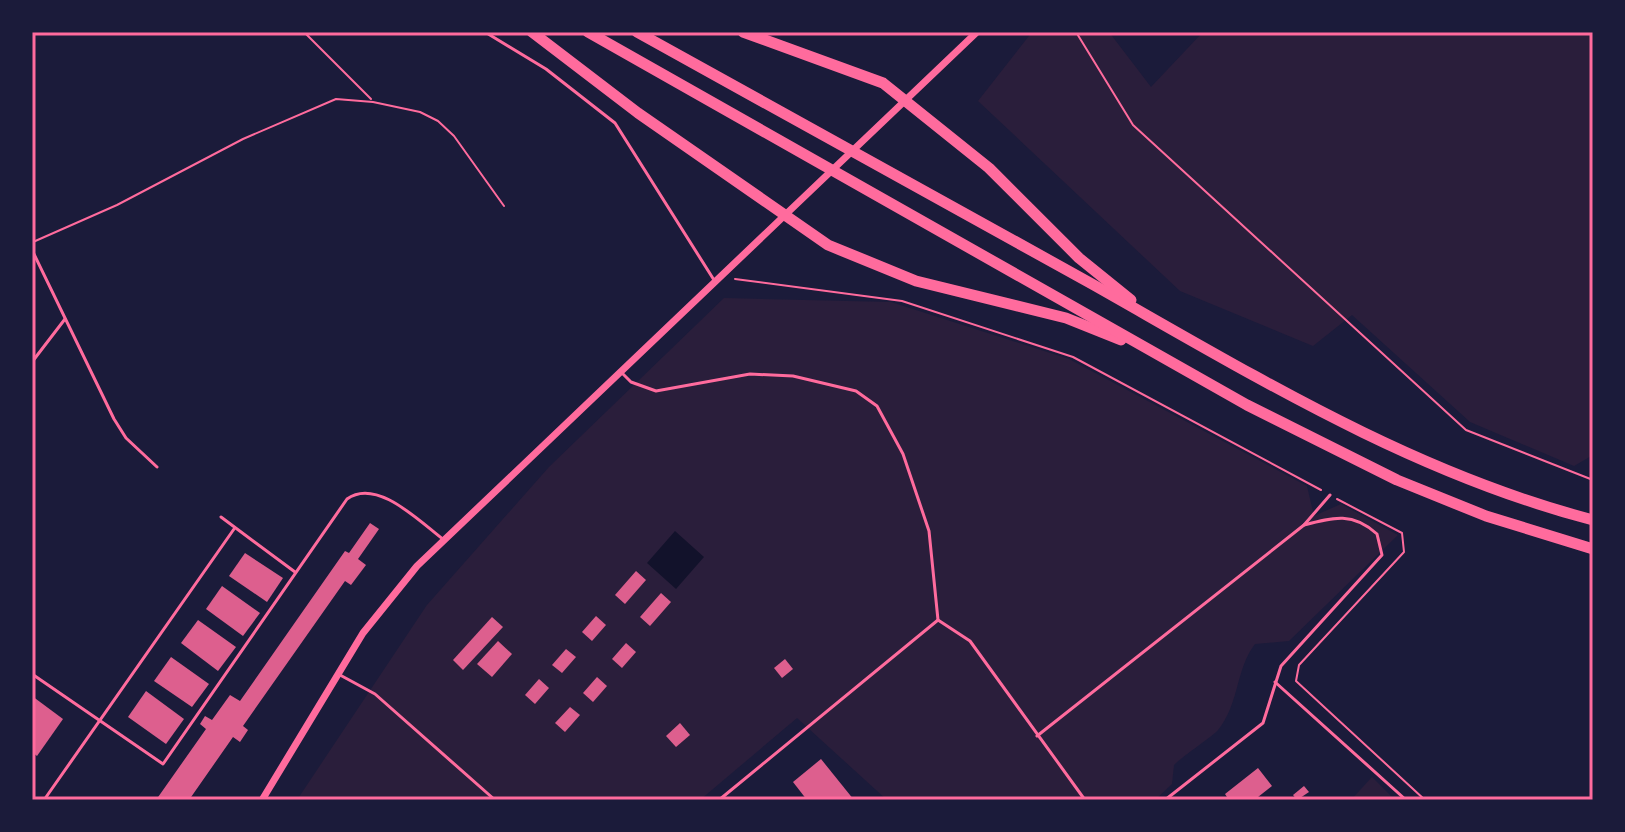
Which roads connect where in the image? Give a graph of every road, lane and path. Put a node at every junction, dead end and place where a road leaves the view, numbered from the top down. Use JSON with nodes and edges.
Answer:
{"nodes":[{"id":1,"x":304,"y":32,"type":"edge"},
{"id":2,"x":485,"y":32,"type":"edge"},
{"id":3,"x":532,"y":32,"type":"edge"},
{"id":4,"x":588,"y":32,"type":"edge"},
{"id":5,"x":637,"y":32,"type":"edge"},
{"id":6,"x":743,"y":32,"type":"edge"},
{"id":7,"x":977,"y":32,"type":"edge"},
{"id":8,"x":1076,"y":32,"type":"edge"},
{"id":9,"x":906,"y":101,"type":"junction"},
{"id":10,"x":373,"y":102,"type":"junction"},
{"id":11,"x":504,"y":206,"type":"dead end"},
{"id":12,"x":784,"y":216,"type":"junction"},
{"id":13,"x":32,"y":242,"type":"edge"},
{"id":14,"x":32,"y":250,"type":"edge"},
{"id":15,"x":719,"y":280,"type":"junction"},
{"id":16,"x":65,"y":319,"type":"junction"},
{"id":17,"x":1155,"y":320,"type":"junction"},
{"id":18,"x":1159,"y":355,"type":"junction"},
{"id":19,"x":32,"y":362,"type":"edge"},
{"id":20,"x":621,"y":373,"type":"junction"},
{"id":21,"x":157,"y":467,"type":"dead end"},
{"id":22,"x":1593,"y":480,"type":"edge"},
{"id":23,"x":1330,"y":495,"type":"junction"},
{"id":24,"x":221,"y":517,"type":"dead end"},
{"id":25,"x":1593,"y":520,"type":"edge"},
{"id":26,"x":1304,"y":525,"type":"junction"},
{"id":27,"x":234,"y":529,"type":"junction"},
{"id":28,"x":444,"y":540,"type":"junction"},
{"id":29,"x":1593,"y":549,"type":"edge"},
{"id":30,"x":296,"y":573,"type":"junction"},
{"id":31,"x":938,"y":620,"type":"junction"},
{"id":32,"x":32,"y":674,"type":"edge"},
{"id":33,"x":338,"y":674,"type":"junction"},
{"id":34,"x":1274,"y":681,"type":"junction"},
{"id":35,"x":101,"y":719,"type":"junction"},
{"id":36,"x":1036,"y":737,"type":"junction"},
{"id":37,"x":44,"y":800,"type":"edge"},
{"id":38,"x":262,"y":800,"type":"edge"},
{"id":39,"x":495,"y":800,"type":"edge"},
{"id":40,"x":719,"y":800,"type":"edge"},
{"id":41,"x":1085,"y":800,"type":"edge"},
{"id":42,"x":1165,"y":800,"type":"edge"},
{"id":43,"x":1406,"y":800,"type":"edge"},
{"id":44,"x":1425,"y":800,"type":"edge"}],
"edges":[{"from":1,"to":10,"type":"path"},
{"from":2,"to":15,"type":"lane"},
{"from":3,"to":12,"type":"highway"},
{"from":4,"to":18,"type":"highway"},
{"from":5,"to":17,"type":"highway"},
{"from":6,"to":9,"type":"highway"},
{"from":7,"to":9,"type":"street"},
{"from":8,"to":22,"type":"path"},
{"from":9,"to":12,"type":"street"},
{"from":9,"to":17,"type":"highway"},
{"from":10,"to":11,"type":"path"},
{"from":10,"to":13,"type":"path"},
{"from":12,"to":15,"type":"street"},
{"from":12,"to":18,"type":"highway"},
{"from":14,"to":16,"type":"lane"},
{"from":15,"to":20,"type":"street"},
{"from":15,"to":23,"type":"path"},
{"from":16,"to":19,"type":"lane"},
{"from":16,"to":21,"type":"lane"},
{"from":17,"to":25,"type":"highway"},
{"from":18,"to":29,"type":"highway"},
{"from":20,"to":28,"type":"street"},
{"from":20,"to":31,"type":"lane"},
{"from":23,"to":26,"type":"lane"},
{"from":23,"to":44,"type":"path"},
{"from":24,"to":27,"type":"lane"},
{"from":26,"to":34,"type":"lane"},
{"from":26,"to":36,"type":"lane"},
{"from":27,"to":30,"type":"lane"},
{"from":27,"to":35,"type":"lane"},
{"from":28,"to":30,"type":"lane"},
{"from":28,"to":33,"type":"street"},
{"from":30,"to":35,"type":"lane"},
{"from":31,"to":36,"type":"lane"},
{"from":31,"to":40,"type":"lane"},
{"from":32,"to":35,"type":"lane"},
{"from":33,"to":38,"type":"street"},
{"from":33,"to":39,"type":"lane"},
{"from":34,"to":42,"type":"lane"},
{"from":34,"to":43,"type":"lane"},
{"from":35,"to":37,"type":"lane"},
{"from":36,"to":41,"type":"lane"}]}
